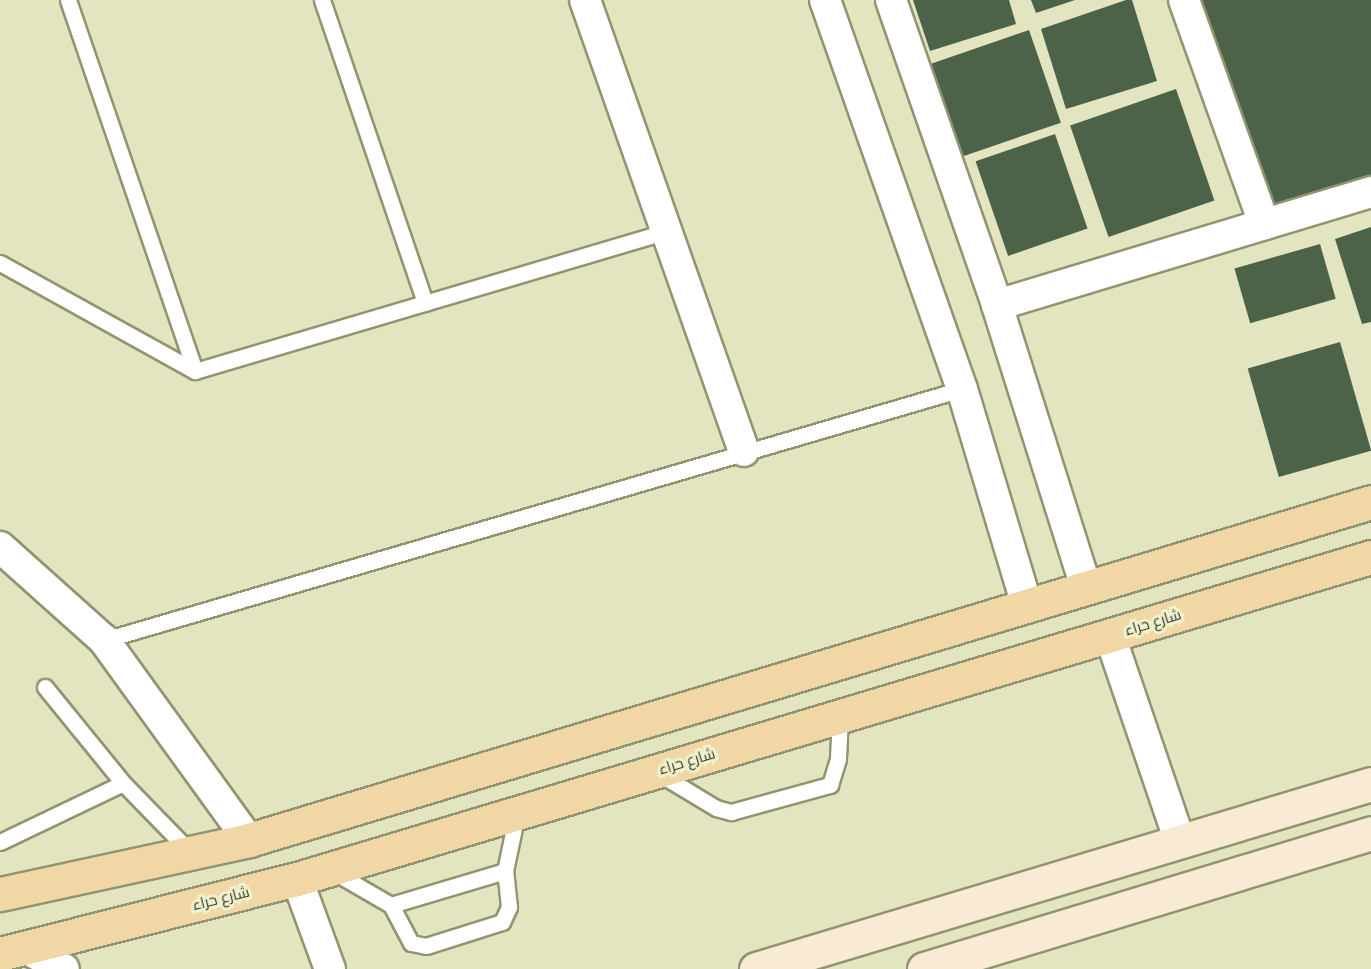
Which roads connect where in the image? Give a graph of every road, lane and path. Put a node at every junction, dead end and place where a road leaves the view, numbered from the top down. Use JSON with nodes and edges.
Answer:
{"nodes":[{"id":1,"x":68,"y":0,"type":"edge"},
{"id":2,"x":322,"y":0,"type":"edge"},
{"id":3,"x":585,"y":0,"type":"edge"},
{"id":4,"x":825,"y":0,"type":"edge"},
{"id":5,"x":891,"y":0,"type":"edge"},
{"id":6,"x":1184,"y":0,"type":"edge"},
{"id":7,"x":1371,"y":192,"type":"edge"},
{"id":8,"x":1264,"y":224,"type":"junction"},
{"id":9,"x":666,"y":231,"type":"junction"},
{"id":10,"x":0,"y":263,"type":"edge"},
{"id":11,"x":425,"y":303,"type":"junction"},
{"id":12,"x":997,"y":305,"type":"junction"},
{"id":13,"x":195,"y":371,"type":"junction"},
{"id":14,"x":962,"y":390,"type":"junction"},
{"id":15,"x":744,"y":451,"type":"junction"},
{"id":16,"x":1371,"y":502,"type":"edge"},
{"id":17,"x":0,"y":547,"type":"edge"},
{"id":18,"x":1371,"y":557,"type":"edge"},
{"id":19,"x":1086,"y":588,"type":"junction"},
{"id":20,"x":1027,"y":606,"type":"junction"},
{"id":21,"x":1110,"y":636,"type":"junction"},
{"id":22,"x":104,"y":640,"type":"junction"},
{"id":23,"x":45,"y":687,"type":"dead end"},
{"id":24,"x":840,"y":717,"type":"junction"},
{"id":25,"x":656,"y":772,"type":"junction"},
{"id":26,"x":123,"y":783,"type":"junction"},
{"id":27,"x":1371,"y":784,"type":"edge"},
{"id":28,"x":516,"y":814,"type":"junction"},
{"id":29,"x":1371,"y":833,"type":"edge"},
{"id":30,"x":249,"y":840,"type":"junction"},
{"id":31,"x":1180,"y":842,"type":"junction"},
{"id":32,"x":0,"y":843,"type":"edge"},
{"id":33,"x":191,"y":853,"type":"junction"},
{"id":34,"x":330,"y":869,"type":"junction"},
{"id":35,"x":505,"y":871,"type":"junction"},
{"id":36,"x":297,"y":879,"type":"junction"},
{"id":37,"x":0,"y":894,"type":"edge"},
{"id":38,"x":391,"y":904,"type":"junction"},
{"id":39,"x":13,"y":951,"type":"edge"},
{"id":40,"x":64,"y":969,"type":"edge"},
{"id":41,"x":330,"y":969,"type":"edge"},
{"id":42,"x":756,"y":969,"type":"edge"},
{"id":43,"x":924,"y":969,"type":"edge"}],
"edges":[{"from":1,"to":13,"type":"lane"},
{"from":2,"to":11,"type":"lane"},
{"from":3,"to":9,"type":"street"},
{"from":4,"to":14,"type":"street"},
{"from":5,"to":12,"type":"street"},
{"from":6,"to":8,"type":"street"},
{"from":7,"to":8,"type":"street"},
{"from":8,"to":12,"type":"street"},
{"from":9,"to":11,"type":"lane"},
{"from":9,"to":15,"type":"street"},
{"from":10,"to":13,"type":"lane"},
{"from":11,"to":13,"type":"lane"},
{"from":12,"to":19,"type":"street"},
{"from":14,"to":15,"type":"lane"},
{"from":14,"to":20,"type":"street"},
{"from":15,"to":22,"type":"lane"},
{"from":16,"to":19,"type":"main road"},
{"from":17,"to":22,"type":"street"},
{"from":18,"to":21,"type":"main road","name":"شارع حراء"},
{"from":19,"to":20,"type":"main road"},
{"from":20,"to":30,"type":"main road"},
{"from":21,"to":24,"type":"main road","name":"شارع حراء"},
{"from":21,"to":31,"type":"street"},
{"from":22,"to":30,"type":"street"},
{"from":23,"to":26,"type":"lane"},
{"from":24,"to":25,"type":"main road","name":"شارع حراء"},
{"from":24,"to":25,"type":"lane"},
{"from":25,"to":28,"type":"main road","name":"شارع حراء"},
{"from":26,"to":32,"type":"lane"},
{"from":26,"to":33,"type":"lane"},
{"from":27,"to":31,"type":"street"},
{"from":28,"to":34,"type":"main road","name":"شارع حراء"},
{"from":28,"to":35,"type":"lane"},
{"from":29,"to":43,"type":"street"},
{"from":30,"to":33,"type":"main road"},
{"from":31,"to":42,"type":"street"},
{"from":33,"to":37,"type":"main road"},
{"from":34,"to":36,"type":"main road","name":"شارع حراء"},
{"from":34,"to":38,"type":"lane"},
{"from":35,"to":38,"type":"lane"},
{"from":35,"to":38,"type":"lane"},
{"from":36,"to":39,"type":"main road","name":"شارع حراء"},
{"from":36,"to":41,"type":"street"},
{"from":39,"to":40,"type":"street"}]}
